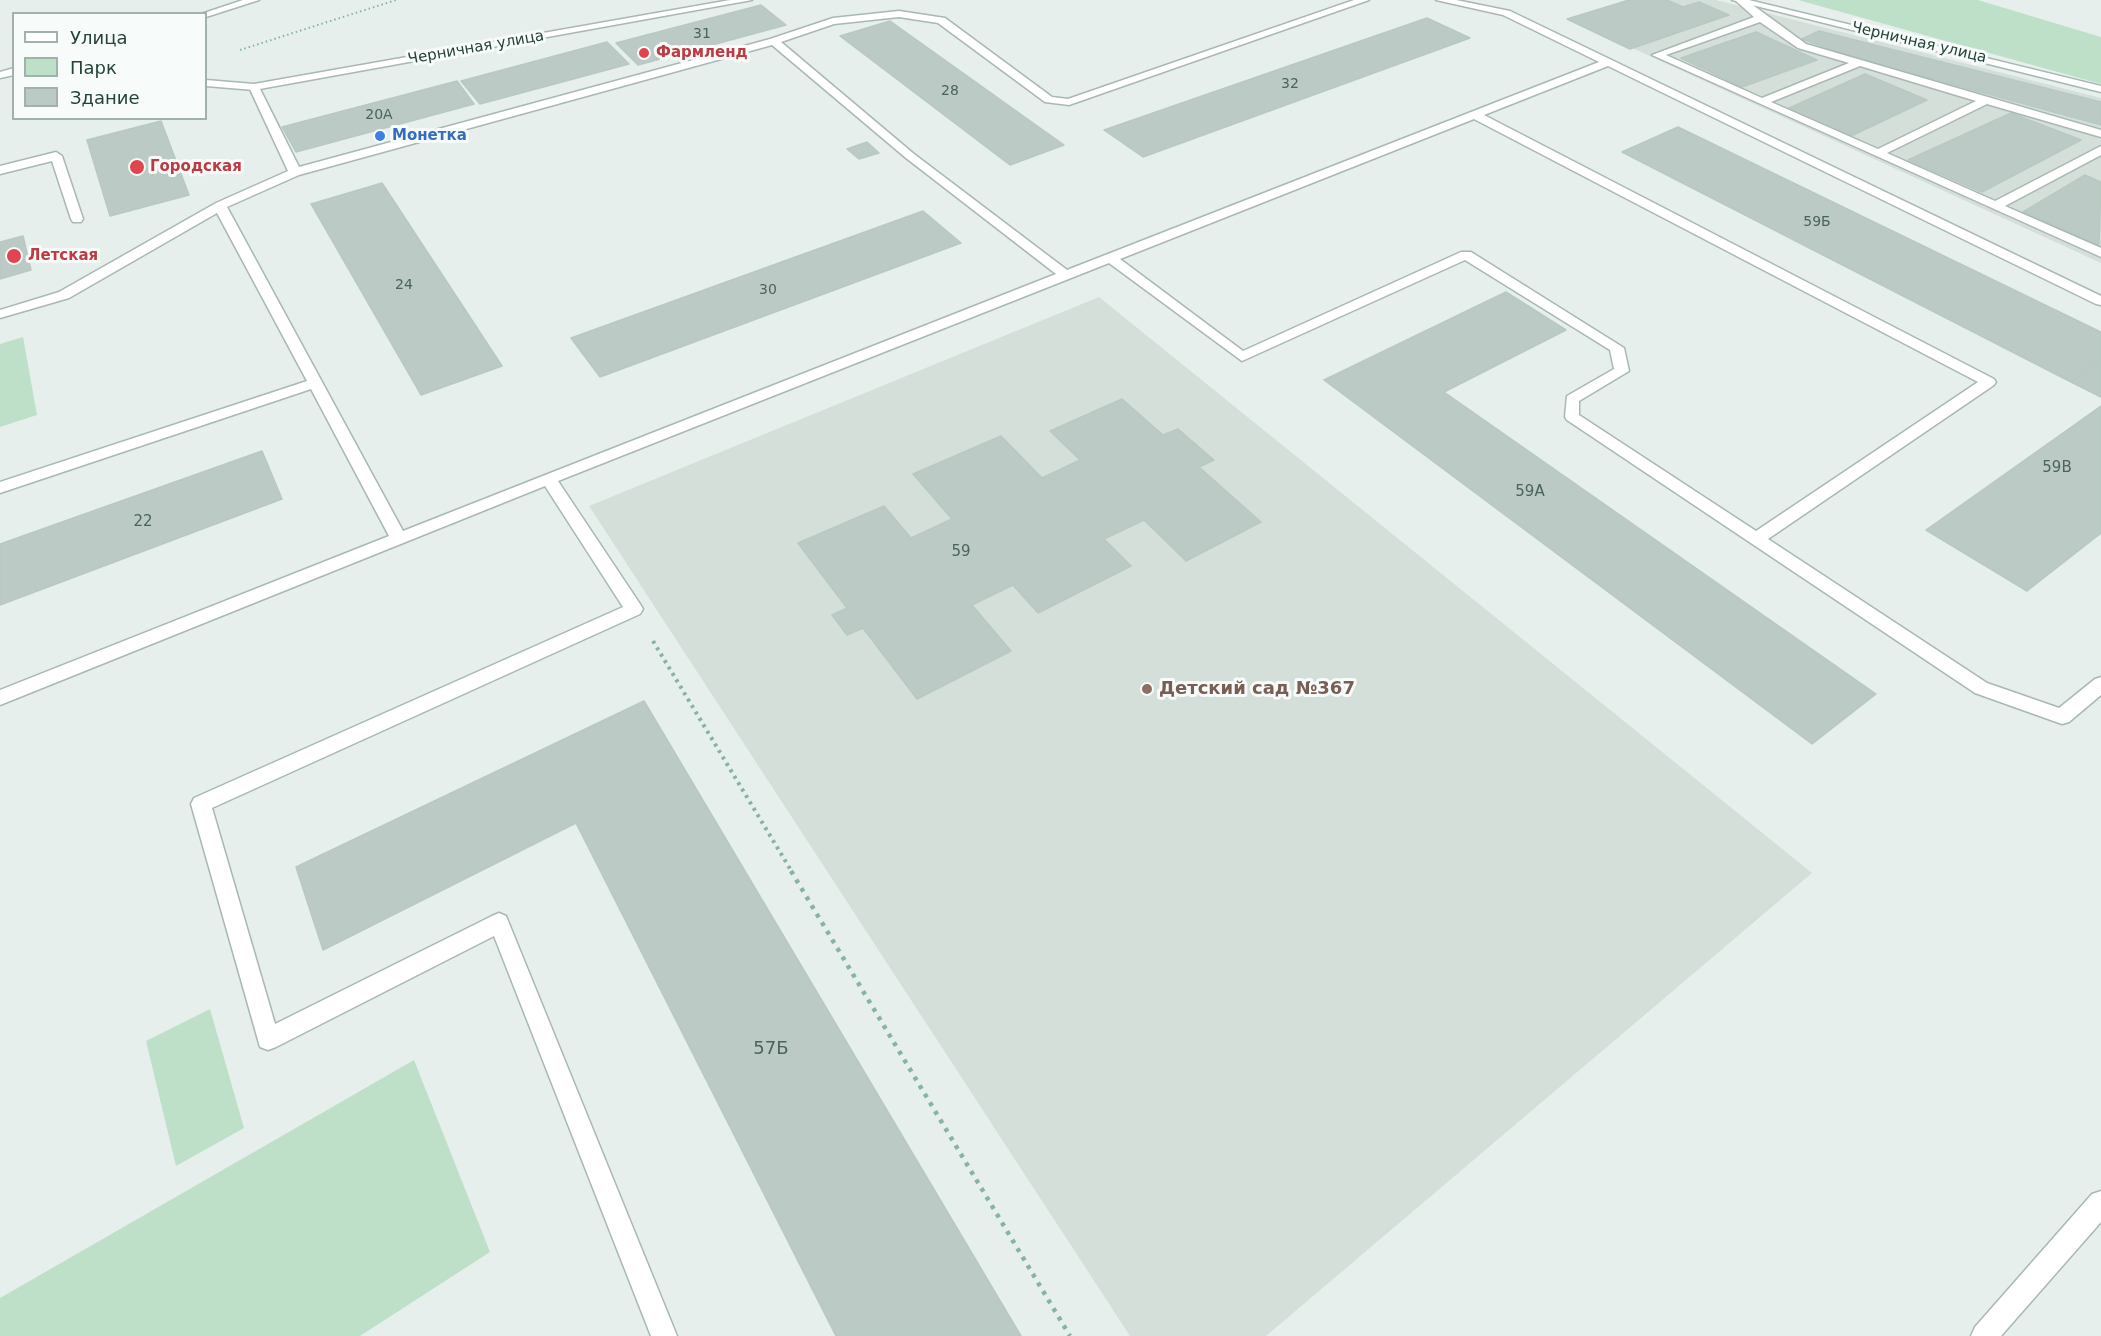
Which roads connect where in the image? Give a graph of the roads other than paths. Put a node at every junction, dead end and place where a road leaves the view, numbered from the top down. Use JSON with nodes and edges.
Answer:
{"nodes":[{"id":1,"x":254,"y":0,"type":"edge"},
{"id":2,"x":747,"y":0,"type":"edge"},
{"id":3,"x":1441,"y":0,"type":"edge"},
{"id":4,"x":1739,"y":0,"type":"edge"},
{"id":5,"x":1355,"y":1,"type":"edge"},
{"id":6,"x":207,"y":14,"type":"edge"},
{"id":7,"x":1761,"y":18,"type":"junction"},
{"id":8,"x":774,"y":41,"type":"junction"},
{"id":9,"x":1608,"y":62,"type":"junction"},
{"id":10,"x":1856,"y":64,"type":"junction"},
{"id":11,"x":207,"y":83,"type":"edge"},
{"id":12,"x":254,"y":87,"type":"junction"},
{"id":13,"x":2101,"y":89,"type":"edge"},
{"id":14,"x":1984,"y":101,"type":"junction"},
{"id":15,"x":1761,"y":102,"type":"junction"},
{"id":16,"x":1474,"y":115,"type":"junction"},
{"id":17,"x":2101,"y":134,"type":"edge"},
{"id":18,"x":2101,"y":150,"type":"edge"},
{"id":19,"x":1877,"y":154,"type":"junction"},
{"id":20,"x":0,"y":170,"type":"edge"},
{"id":21,"x":295,"y":172,"type":"junction"},
{"id":22,"x":220,"y":206,"type":"junction"},
{"id":23,"x":1995,"y":206,"type":"junction"},
{"id":24,"x":77,"y":219,"type":"dead end"},
{"id":25,"x":2101,"y":253,"type":"edge"},
{"id":26,"x":1112,"y":259,"type":"junction"},
{"id":27,"x":1067,"y":276,"type":"junction"},
{"id":28,"x":2101,"y":301,"type":"edge"},
{"id":29,"x":0,"y":314,"type":"edge"},
{"id":30,"x":315,"y":382,"type":"junction"},
{"id":31,"x":548,"y":479,"type":"junction"},
{"id":32,"x":0,"y":488,"type":"edge"},
{"id":33,"x":399,"y":539,"type":"junction"},
{"id":34,"x":1756,"y":539,"type":"junction"},
{"id":35,"x":2101,"y":684,"type":"edge"},
{"id":36,"x":0,"y":698,"type":"edge"},
{"id":37,"x":2101,"y":1203,"type":"edge"},
{"id":38,"x":664,"y":1336,"type":"edge"},
{"id":39,"x":1984,"y":1336,"type":"edge"}],
"edges":[{"from":1,"to":6,"type":"street"},
{"from":2,"to":12,"type":"street","name":"Черничная улица"},
{"from":3,"to":9,"type":"street"},
{"from":4,"to":7,"type":"street"},
{"from":4,"to":13,"type":"street","name":"Черничная улица"},
{"from":5,"to":8,"type":"street"},
{"from":7,"to":10,"type":"street"},
{"from":7,"to":15,"type":"street"},
{"from":8,"to":21,"type":"street"},
{"from":8,"to":27,"type":"street"},
{"from":9,"to":16,"type":"street"},
{"from":9,"to":28,"type":"street"},
{"from":10,"to":14,"type":"street"},
{"from":10,"to":15,"type":"street"},
{"from":11,"to":12,"type":"street","name":"Черничная улица"},
{"from":12,"to":21,"type":"street"},
{"from":14,"to":17,"type":"street"},
{"from":14,"to":19,"type":"street"},
{"from":15,"to":19,"type":"street"},
{"from":16,"to":26,"type":"street"},
{"from":16,"to":34,"type":"street"},
{"from":18,"to":23,"type":"street"},
{"from":19,"to":23,"type":"street"},
{"from":20,"to":24,"type":"street"},
{"from":21,"to":22,"type":"street"},
{"from":22,"to":29,"type":"street"},
{"from":22,"to":30,"type":"street"},
{"from":23,"to":25,"type":"street"},
{"from":26,"to":27,"type":"street"},
{"from":26,"to":34,"type":"street"},
{"from":27,"to":31,"type":"street"},
{"from":30,"to":32,"type":"street"},
{"from":30,"to":33,"type":"street"},
{"from":31,"to":33,"type":"street"},
{"from":31,"to":38,"type":"street"},
{"from":33,"to":36,"type":"street"},
{"from":34,"to":35,"type":"street"},
{"from":37,"to":39,"type":"street"}]}
